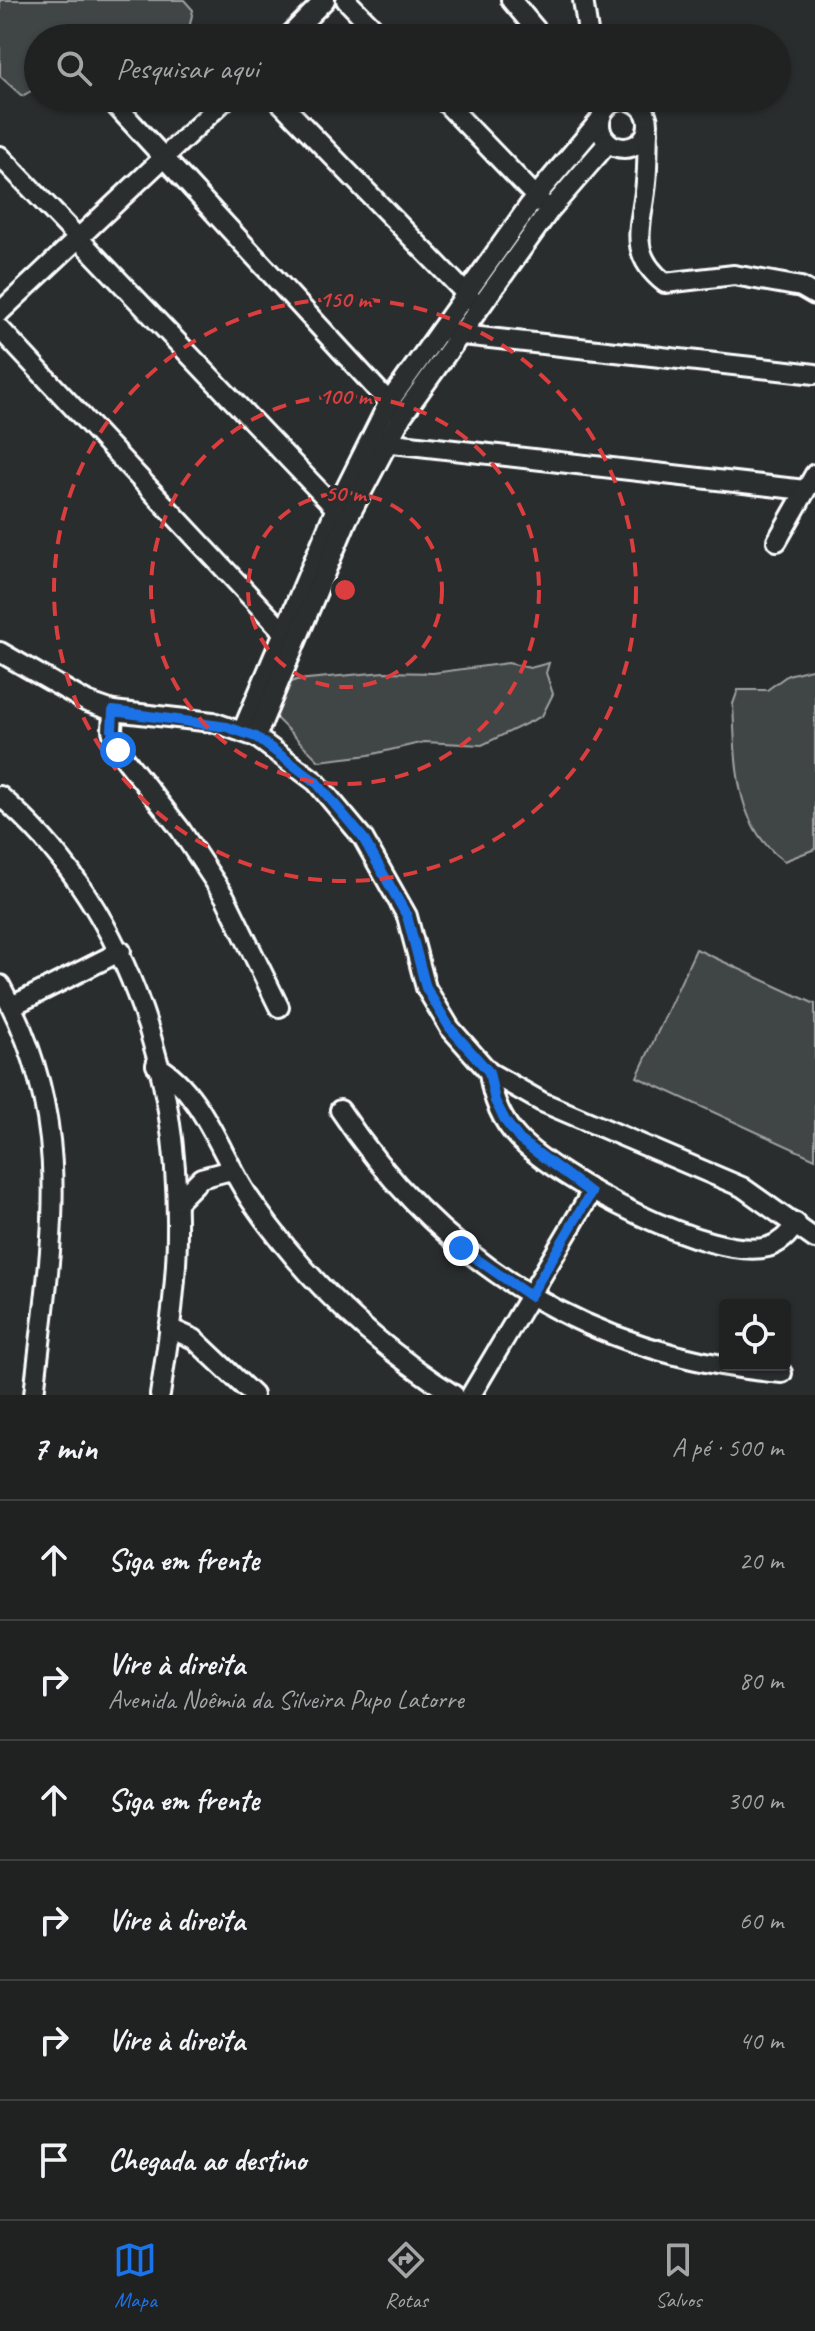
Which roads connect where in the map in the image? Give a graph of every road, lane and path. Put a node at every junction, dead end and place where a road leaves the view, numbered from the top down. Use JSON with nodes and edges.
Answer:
{"nodes":[{"id":1,"x":325,"y":0,"type":"edge"},
{"id":2,"x":346,"y":0,"type":"edge"},
{"id":3,"x":511,"y":0,"type":"edge"},
{"id":4,"x":583,"y":5,"type":"edge"},
{"id":5,"x":301,"y":24,"type":"edge"},
{"id":6,"x":369,"y":24,"type":"edge"},
{"id":7,"x":531,"y":24,"type":"edge"},
{"id":8,"x":593,"y":24,"type":"edge"},
{"id":9,"x":123,"y":112,"type":"edge"},
{"id":10,"x":212,"y":112,"type":"edge"},
{"id":11,"x":290,"y":112,"type":"edge"},
{"id":12,"x":455,"y":112,"type":"edge"},
{"id":13,"x":599,"y":112,"type":"edge"},
{"id":14,"x":604,"y":112,"type":"edge"},
{"id":15,"x":645,"y":112,"type":"edge"},
{"id":16,"x":648,"y":132,"type":"junction"},
{"id":17,"x":608,"y":143,"type":"junction"},
{"id":18,"x":631,"y":148,"type":"junction"},
{"id":19,"x":0,"y":156,"type":"edge"},
{"id":20,"x":166,"y":156,"type":"junction"},
{"id":21,"x":646,"y":181,"type":"junction"},
{"id":22,"x":536,"y":196,"type":"junction"},
{"id":23,"x":549,"y":211,"type":"junction"},
{"id":24,"x":78,"y":239,"type":"junction"},
{"id":25,"x":467,"y":294,"type":"junction"},
{"id":26,"x":815,"y":295,"type":"edge"},
{"id":27,"x":481,"y":309,"type":"junction"},
{"id":28,"x":0,"y":312,"type":"edge"},
{"id":29,"x":441,"y":328,"type":"junction"},
{"id":30,"x":0,"y":329,"type":"edge"},
{"id":31,"x":459,"y":337,"type":"junction"},
{"id":32,"x":815,"y":374,"type":"edge"},
{"id":33,"x":396,"y":409,"type":"junction"},
{"id":34,"x":378,"y":442,"type":"junction"},
{"id":35,"x":815,"y":474,"type":"edge"},
{"id":36,"x":805,"y":490,"type":"junction"},
{"id":37,"x":341,"y":514,"type":"junction"},
{"id":38,"x":777,"y":541,"type":"dead end"},
{"id":39,"x":288,"y":638,"type":"junction"},
{"id":40,"x":0,"y":652,"type":"edge"},
{"id":41,"x":113,"y":711,"type":"junction"},
{"id":42,"x":249,"y":735,"type":"junction"},
{"id":43,"x":0,"y":796,"type":"edge"},
{"id":44,"x":121,"y":951,"type":"junction"},
{"id":45,"x":0,"y":985,"type":"edge"},
{"id":46,"x":12,"y":1006,"type":"junction"},
{"id":47,"x":279,"y":1007,"type":"dead end"},
{"id":48,"x":156,"y":1065,"type":"junction"},
{"id":49,"x":489,"y":1072,"type":"junction"},
{"id":50,"x":340,"y":1110,"type":"dead end"},
{"id":51,"x":231,"y":1170,"type":"junction"},
{"id":52,"x":591,"y":1193,"type":"junction"},
{"id":53,"x":177,"y":1202,"type":"junction"},
{"id":54,"x":796,"y":1223,"type":"junction"},
{"id":55,"x":815,"y":1239,"type":"edge"},
{"id":56,"x":530,"y":1296,"type":"junction"},
{"id":57,"x":169,"y":1328,"type":"junction"},
{"id":58,"x":782,"y":1373,"type":"dead end"},
{"id":59,"x":34,"y":1395,"type":"edge"},
{"id":60,"x":160,"y":1395,"type":"edge"},
{"id":61,"x":253,"y":1395,"type":"edge"},
{"id":62,"x":454,"y":1395,"type":"edge"},
{"id":63,"x":471,"y":1395,"type":"edge"}],
"edges":[{"from":1,"to":5,"type":"street"},
{"from":2,"to":6,"type":"street"},
{"from":3,"to":7,"type":"street"},
{"from":4,"to":8,"type":"street"},
{"from":9,"to":20,"type":"street"},
{"from":10,"to":20,"type":"street"},
{"from":11,"to":25,"type":"street"},
{"from":12,"to":22,"type":"street"},
{"from":13,"to":22,"type":"street"},
{"from":14,"to":17,"type":"street"},
{"from":15,"to":16,"type":"street"},
{"from":16,"to":18,"type":"street"},
{"from":16,"to":21,"type":"street"},
{"from":17,"to":18,"type":"street"},
{"from":17,"to":23,"type":"street"},
{"from":18,"to":21,"type":"street"},
{"from":19,"to":24,"type":"street"},
{"from":20,"to":24,"type":"street"},
{"from":20,"to":33,"type":"street"},
{"from":21,"to":26,"type":"street"},
{"from":22,"to":23,"type":"street"},
{"from":22,"to":25,"type":"street"},
{"from":23,"to":27,"type":"street"},
{"from":24,"to":28,"type":"street"},
{"from":24,"to":37,"type":"street"},
{"from":25,"to":27,"type":"street"},
{"from":25,"to":29,"type":"street"},
{"from":27,"to":31,"type":"street"},
{"from":29,"to":31,"type":"street"},
{"from":29,"to":33,"type":"street"},
{"from":30,"to":39,"type":"street"},
{"from":31,"to":32,"type":"street"},
{"from":31,"to":33,"type":"street"},
{"from":33,"to":34,"type":"street"},
{"from":34,"to":36,"type":"street"},
{"from":34,"to":37,"type":"street"},
{"from":35,"to":36,"type":"street"},
{"from":36,"to":38,"type":"street"},
{"from":37,"to":39,"type":"street"},
{"from":39,"to":42,"type":"street"},
{"from":40,"to":41,"type":"street"},
{"from":41,"to":42,"type":"street"},
{"from":41,"to":47,"type":"street"},
{"from":42,"to":49,"type":"street"},
{"from":43,"to":44,"type":"street"},
{"from":44,"to":46,"type":"street"},
{"from":44,"to":48,"type":"street"},
{"from":45,"to":46,"type":"street"},
{"from":46,"to":59,"type":"street"},
{"from":48,"to":51,"type":"street"},
{"from":48,"to":53,"type":"street"},
{"from":49,"to":52,"type":"street"},
{"from":49,"to":54,"type":"street"},
{"from":50,"to":56,"type":"street"},
{"from":51,"to":53,"type":"street"},
{"from":51,"to":62,"type":"street"},
{"from":52,"to":54,"type":"street"},
{"from":52,"to":56,"type":"street"},
{"from":53,"to":57,"type":"street"},
{"from":54,"to":55,"type":"street"},
{"from":56,"to":58,"type":"street"},
{"from":56,"to":63,"type":"street"},
{"from":57,"to":60,"type":"street"},
{"from":57,"to":61,"type":"street"}]}
